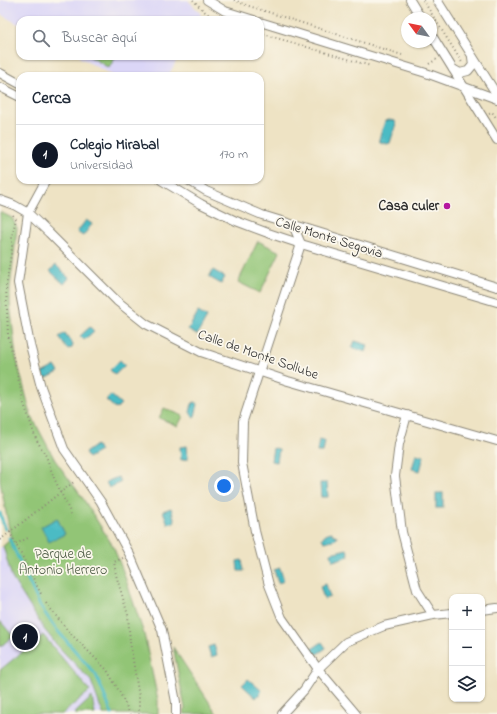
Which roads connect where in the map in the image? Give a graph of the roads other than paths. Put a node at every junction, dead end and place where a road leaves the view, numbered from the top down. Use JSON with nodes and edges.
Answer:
{"nodes":[{"id":1,"x":207,"y":0,"type":"edge"},
{"id":2,"x":410,"y":0,"type":"edge"},
{"id":3,"x":437,"y":0,"type":"edge"},
{"id":4,"x":417,"y":12,"type":"edge"},
{"id":5,"x":242,"y":16,"type":"edge"},
{"id":6,"x":264,"y":23,"type":"edge"},
{"id":7,"x":437,"y":44,"type":"edge"},
{"id":8,"x":472,"y":57,"type":"junction"},
{"id":9,"x":453,"y":69,"type":"junction"},
{"id":10,"x":0,"y":73,"type":"edge"},
{"id":11,"x":16,"y":82,"type":"edge"},
{"id":12,"x":463,"y":86,"type":"junction"},
{"id":13,"x":0,"y":87,"type":"edge"},
{"id":14,"x":16,"y":95,"type":"edge"},
{"id":15,"x":497,"y":95,"type":"edge"},
{"id":16,"x":497,"y":99,"type":"edge"},
{"id":17,"x":497,"y":140,"type":"edge"},
{"id":18,"x":44,"y":184,"type":"edge"},
{"id":19,"x":168,"y":184,"type":"edge"},
{"id":20,"x":195,"y":184,"type":"edge"},
{"id":21,"x":0,"y":200,"type":"edge"},
{"id":22,"x":28,"y":213,"type":"junction"},
{"id":23,"x":293,"y":225,"type":"junction"},
{"id":24,"x":320,"y":233,"type":"junction"},
{"id":25,"x":301,"y":244,"type":"junction"},
{"id":26,"x":497,"y":287,"type":"edge"},
{"id":27,"x":497,"y":302,"type":"edge"},
{"id":28,"x":258,"y":371,"type":"junction"},
{"id":29,"x":407,"y":415,"type":"junction"},
{"id":30,"x":497,"y":441,"type":"edge"},
{"id":31,"x":497,"y":608,"type":"edge"},
{"id":32,"x":485,"y":610,"type":"edge"},
{"id":33,"x":449,"y":613,"type":"edge"},
{"id":34,"x":433,"y":615,"type":"junction"},
{"id":35,"x":318,"y":670,"type":"junction"},
{"id":36,"x":176,"y":714,"type":"edge"},
{"id":37,"x":282,"y":714,"type":"edge"},
{"id":38,"x":356,"y":714,"type":"edge"}],
"edges":[{"from":1,"to":5,"type":"street"},
{"from":2,"to":4,"type":"street"},
{"from":3,"to":8,"type":"street"},
{"from":6,"to":12,"type":"street"},
{"from":7,"to":9,"type":"street"},
{"from":8,"to":9,"type":"street"},
{"from":8,"to":15,"type":"street"},
{"from":9,"to":12,"type":"street"},
{"from":10,"to":11,"type":"street"},
{"from":12,"to":16,"type":"street"},
{"from":12,"to":17,"type":"street"},
{"from":13,"to":14,"type":"street"},
{"from":18,"to":22,"type":"street"},
{"from":19,"to":25,"type":"street","name":"Calle Monte Segovia"},
{"from":20,"to":23,"type":"street","name":"Calle Monte Segovia"},
{"from":21,"to":22,"type":"street","name":"Calle de Monte Sollube"},
{"from":22,"to":28,"type":"street","name":"Calle de Monte Sollube"},
{"from":22,"to":36,"type":"street"},
{"from":23,"to":24,"type":"street","name":"Calle Monte Segovia"},
{"from":23,"to":25,"type":"street"},
{"from":24,"to":25,"type":"street"},
{"from":24,"to":26,"type":"street","name":"Calle Monte Segovia"},
{"from":25,"to":27,"type":"street","name":"Calle Monte Segovia"},
{"from":25,"to":28,"type":"street"},
{"from":28,"to":29,"type":"street","name":"Calle de Monte Sollube"},
{"from":28,"to":35,"type":"street"},
{"from":29,"to":30,"type":"street","name":"Calle de Monte Sollube"},
{"from":29,"to":34,"type":"street"},
{"from":31,"to":32,"type":"street"},
{"from":33,"to":34,"type":"street"},
{"from":34,"to":35,"type":"street"},
{"from":35,"to":37,"type":"street"},
{"from":35,"to":38,"type":"street"}]}
